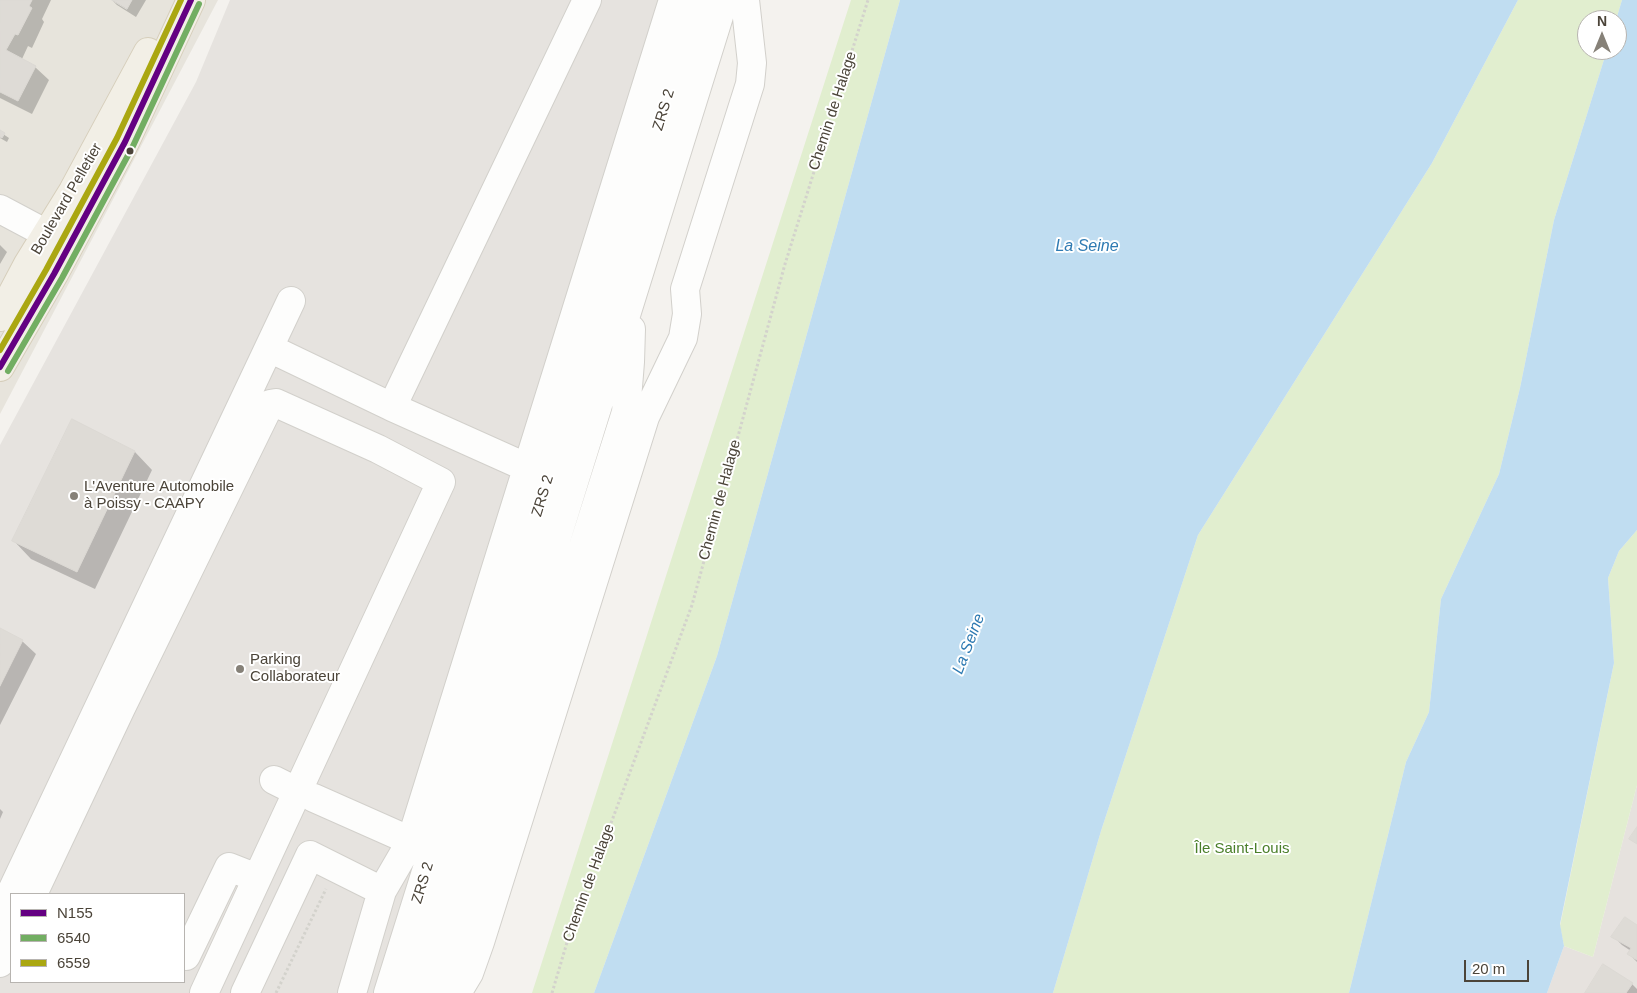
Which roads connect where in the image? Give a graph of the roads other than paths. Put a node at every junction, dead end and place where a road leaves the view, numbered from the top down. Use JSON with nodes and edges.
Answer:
{"nodes":[{"id":1,"x":172,"y":0,"type":"edge"},
{"id":2,"x":191,"y":0,"type":"edge"},
{"id":3,"x":587,"y":0,"type":"edge"},
{"id":4,"x":673,"y":0,"type":"edge"},
{"id":5,"x":699,"y":0,"type":"edge"},
{"id":6,"x":724,"y":0,"type":"edge"},
{"id":7,"x":745,"y":0,"type":"edge"},
{"id":8,"x":0,"y":209,"type":"edge"},
{"id":9,"x":47,"y":234,"type":"junction"},
{"id":10,"x":74,"y":240,"type":"junction"},
{"id":11,"x":632,"y":295,"type":"junction"},
{"id":12,"x":291,"y":301,"type":"dead end"},
{"id":13,"x":0,"y":317,"type":"edge"},
{"id":14,"x":269,"y":348,"type":"junction"},
{"id":15,"x":0,"y":367,"type":"edge"},
{"id":16,"x":392,"y":407,"type":"junction"},
{"id":17,"x":528,"y":468,"type":"junction"},
{"id":18,"x":274,"y":780,"type":"dead end"},
{"id":19,"x":306,"y":795,"type":"junction"},
{"id":20,"x":411,"y":841,"type":"junction"},
{"id":21,"x":257,"y":878,"type":"junction"},
{"id":22,"x":382,"y":891,"type":"junction"},
{"id":23,"x":11,"y":893,"type":"edge"},
{"id":24,"x":33,"y":893,"type":"edge"},
{"id":25,"x":10,"y":895,"type":"edge"},
{"id":26,"x":0,"y":916,"type":"edge"},
{"id":27,"x":10,"y":941,"type":"edge"},
{"id":28,"x":185,"y":956,"type":"edge"},
{"id":29,"x":0,"y":963,"type":"edge"},
{"id":30,"x":213,"y":979,"type":"edge"},
{"id":31,"x":245,"y":993,"type":"edge"},
{"id":32,"x":352,"y":993,"type":"edge"},
{"id":33,"x":388,"y":993,"type":"edge"},
{"id":34,"x":415,"y":993,"type":"edge"},
{"id":35,"x":427,"y":993,"type":"edge"},
{"id":36,"x":457,"y":993,"type":"edge"}],
"edges":[{"from":1,"to":9,"type":"main road","name":"Boulevard Pelletier"},
{"from":2,"to":10,"type":"main road","name":"Boulevard Pelletier"},
{"from":3,"to":16,"type":"street"},
{"from":4,"to":17,"type":"street"},
{"from":5,"to":33,"type":"street","name":"ZRS 2"},
{"from":6,"to":11,"type":"street","name":"ZRS 2"},
{"from":7,"to":36,"type":"street"},
{"from":8,"to":9,"type":"street"},
{"from":9,"to":10,"type":"street"},
{"from":9,"to":13,"type":"main road","name":"Boulevard Pelletier"},
{"from":10,"to":15,"type":"main road","name":"Boulevard Pelletier"},
{"from":11,"to":34,"type":"street","name":"ZRS 2"},
{"from":11,"to":35,"type":"street","name":"ZRS 2"},
{"from":12,"to":14,"type":"street"},
{"from":14,"to":16,"type":"street"},
{"from":14,"to":23,"type":"street"},
{"from":16,"to":17,"type":"street"},
{"from":17,"to":20,"type":"street"},
{"from":18,"to":19,"type":"street"},
{"from":19,"to":20,"type":"street"},
{"from":19,"to":21,"type":"street"},
{"from":19,"to":24,"type":"street"},
{"from":20,"to":22,"type":"street"},
{"from":21,"to":28,"type":"street"},
{"from":21,"to":30,"type":"street"},
{"from":22,"to":31,"type":"street"},
{"from":22,"to":32,"type":"street"},
{"from":25,"to":26,"type":"street"},
{"from":27,"to":29,"type":"street"},
{"from":28,"to":30,"type":"street"}]}
